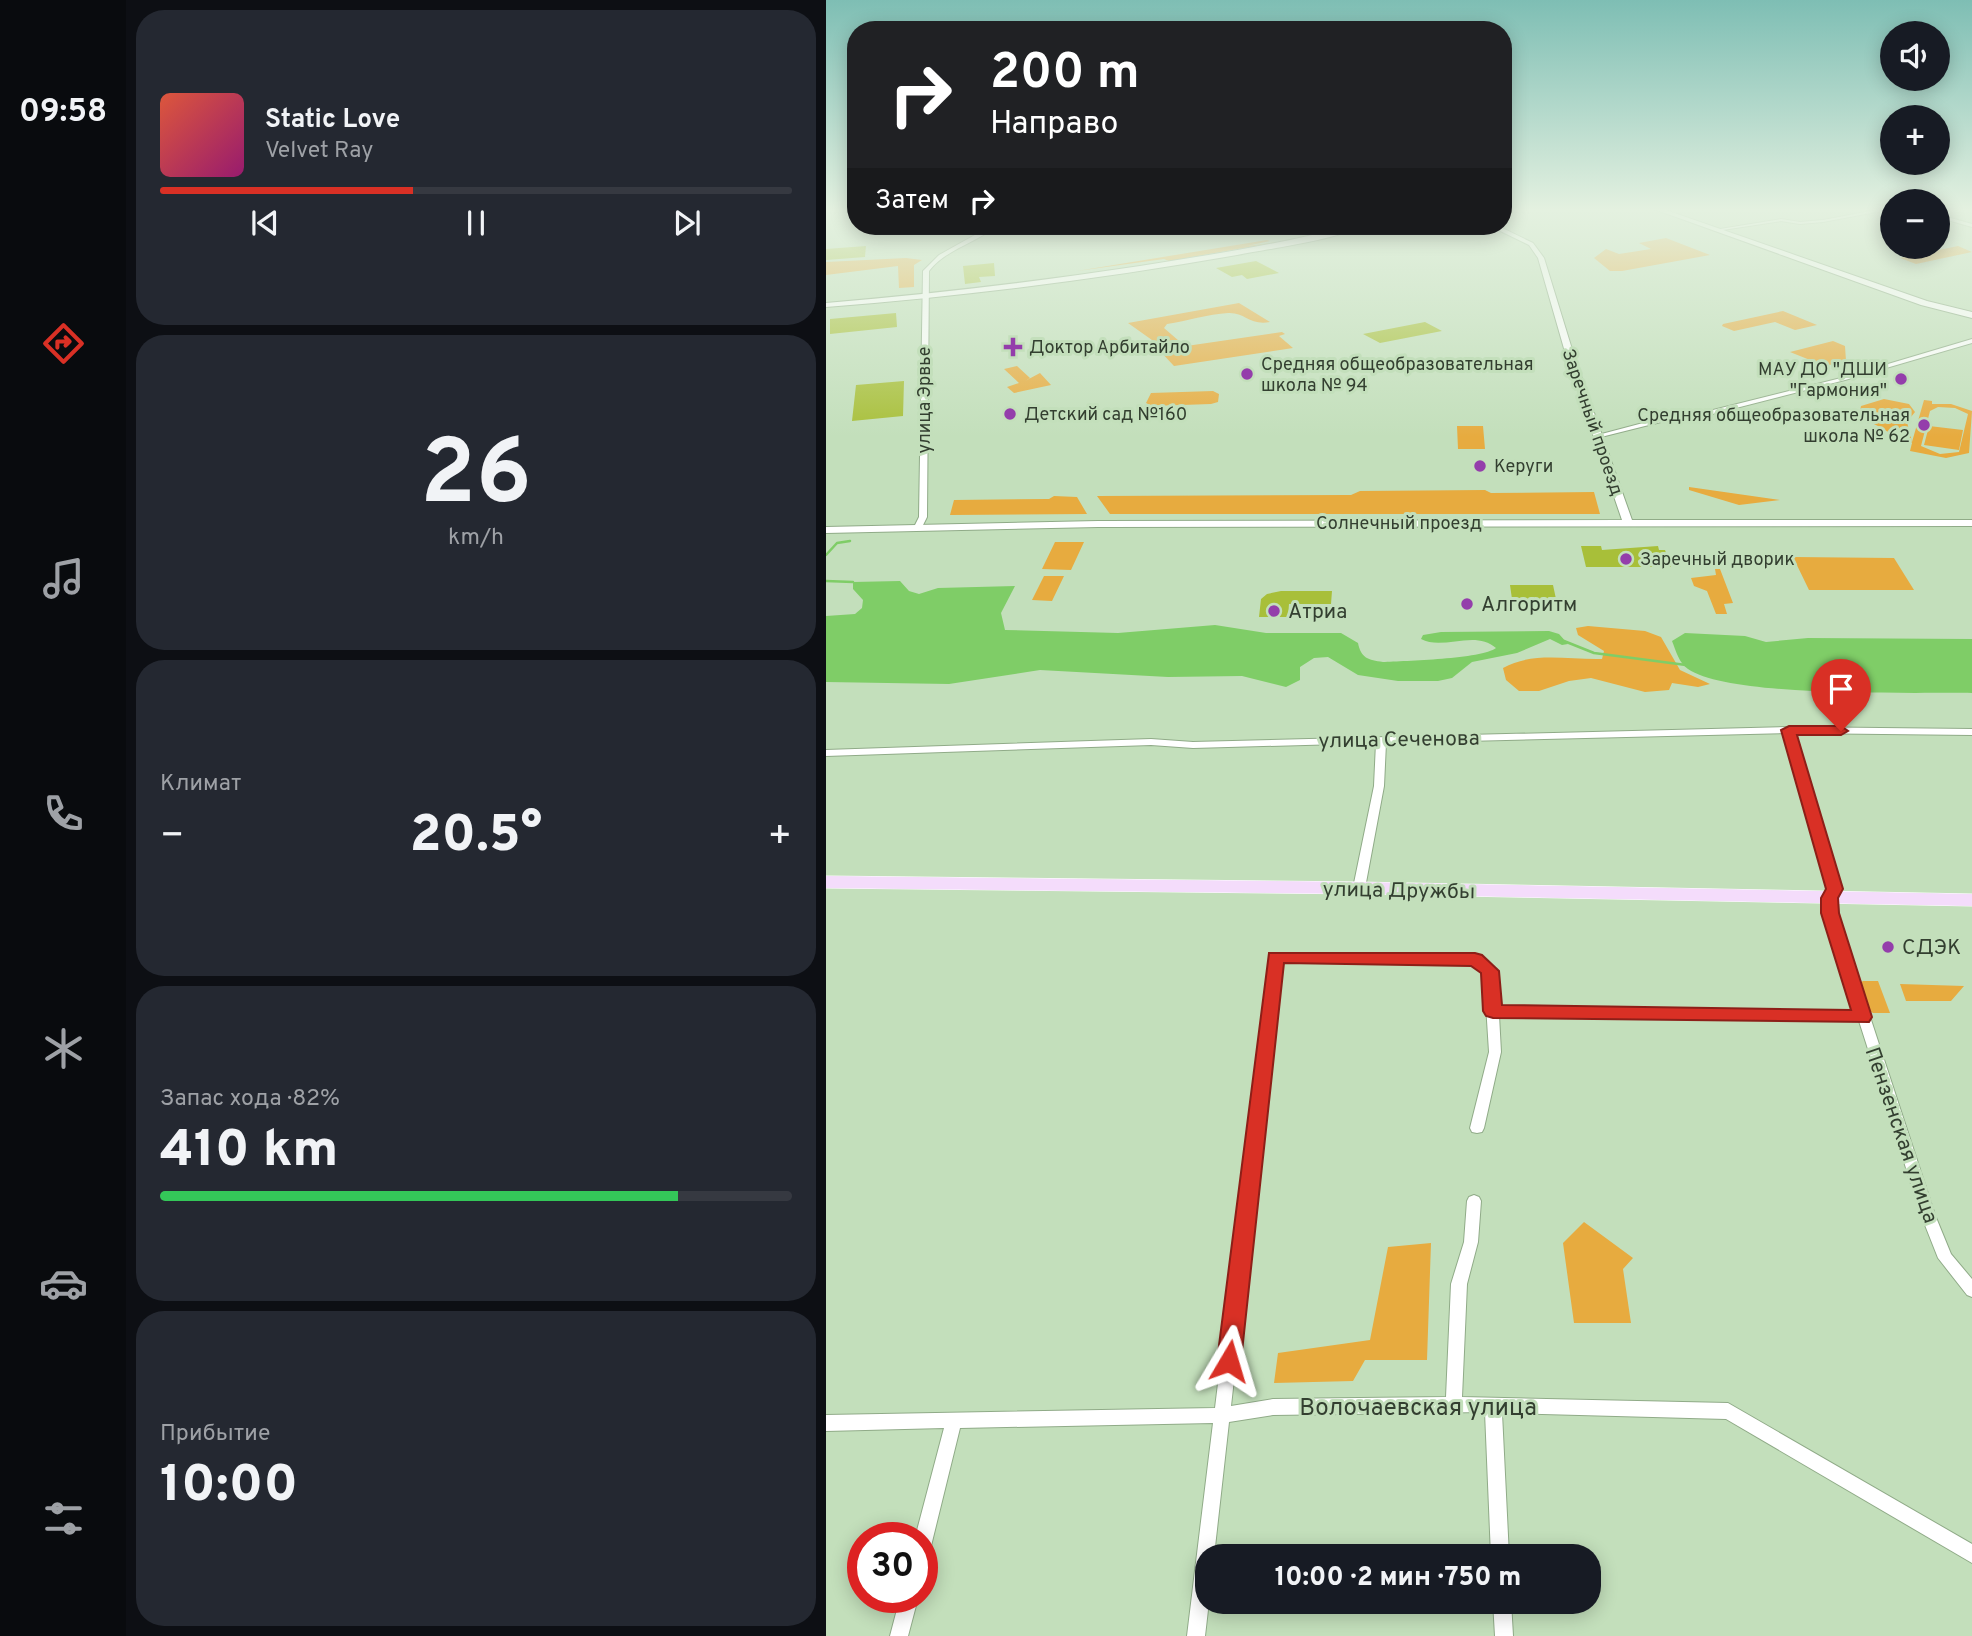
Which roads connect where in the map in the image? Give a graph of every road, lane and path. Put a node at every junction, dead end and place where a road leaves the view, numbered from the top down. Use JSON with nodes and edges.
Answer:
{"nodes":[{"id":1,"x":925,"y":284,"type":"edge"},
{"id":2,"x":1030,"y":284,"type":"edge"},
{"id":3,"x":1549,"y":284,"type":"edge"},
{"id":4,"x":1871,"y":284,"type":"edge"},
{"id":5,"x":925,"y":297,"type":"junction"},
{"id":6,"x":826,"y":305,"type":"edge"},
{"id":7,"x":1972,"y":315,"type":"edge"},
{"id":8,"x":1972,"y":341,"type":"edge"},
{"id":9,"x":1597,"y":436,"type":"junction"},
{"id":10,"x":1628,"y":522,"type":"junction"},
{"id":11,"x":1972,"y":523,"type":"edge"},
{"id":12,"x":918,"y":527,"type":"junction"},
{"id":13,"x":826,"y":530,"type":"edge"},
{"id":14,"x":1789,"y":730,"type":"junction"},
{"id":15,"x":1972,"y":732,"type":"edge"},
{"id":16,"x":1381,"y":739,"type":"junction"},
{"id":17,"x":826,"y":753,"type":"edge"},
{"id":18,"x":826,"y":882,"type":"edge"},
{"id":19,"x":1359,"y":888,"type":"junction"},
{"id":20,"x":1829,"y":898,"type":"junction"},
{"id":21,"x":1972,"y":900,"type":"edge"},
{"id":22,"x":1493,"y":1011,"type":"junction"},
{"id":23,"x":1862,"y":1017,"type":"junction"},
{"id":24,"x":1477,"y":1128,"type":"dead end"},
{"id":25,"x":1474,"y":1201,"type":"dead end"},
{"id":26,"x":1972,"y":1290,"type":"edge"},
{"id":27,"x":1454,"y":1404,"type":"junction"},
{"id":28,"x":1493,"y":1405,"type":"junction"},
{"id":29,"x":1223,"y":1415,"type":"junction"},
{"id":30,"x":954,"y":1420,"type":"junction"},
{"id":31,"x":826,"y":1423,"type":"edge"},
{"id":32,"x":928,"y":1522,"type":"edge"},
{"id":33,"x":1499,"y":1544,"type":"edge"},
{"id":34,"x":1972,"y":1554,"type":"edge"},
{"id":35,"x":905,"y":1613,"type":"edge"},
{"id":36,"x":1503,"y":1614,"type":"edge"},
{"id":37,"x":899,"y":1636,"type":"edge"},
{"id":38,"x":1196,"y":1636,"type":"edge"},
{"id":39,"x":1504,"y":1636,"type":"edge"}],
"edges":[{"from":1,"to":5,"type":"street","name":"улица Эрвье"},
{"from":2,"to":5,"type":"main road"},
{"from":3,"to":9,"type":"street","name":"Заречный проезд"},
{"from":4,"to":7,"type":"main road"},
{"from":5,"to":6,"type":"main road"},
{"from":5,"to":12,"type":"street","name":"улица Эрвье"},
{"from":8,"to":9,"type":"street"},
{"from":9,"to":10,"type":"street","name":"Заречный проезд"},
{"from":10,"to":11,"type":"street","name":"Солнечный проезд"},
{"from":10,"to":12,"type":"street","name":"Солнечный проезд"},
{"from":12,"to":13,"type":"street","name":"Солнечный проезд"},
{"from":14,"to":15,"type":"street","name":"улица Сеченова"},
{"from":14,"to":16,"type":"street","name":"улица Сеченова"},
{"from":14,"to":20,"type":"street","name":"Пензенская улица"},
{"from":16,"to":17,"type":"street","name":"улица Сеченова"},
{"from":16,"to":19,"type":"street"},
{"from":18,"to":19,"type":"main road","name":"улица Дружбы"},
{"from":19,"to":20,"type":"main road","name":"улица Дружбы"},
{"from":20,"to":21,"type":"main road","name":"улица Дружбы"},
{"from":20,"to":23,"type":"street","name":"Пензенская улица"},
{"from":22,"to":23,"type":"street"},
{"from":22,"to":24,"type":"street"},
{"from":22,"to":29,"type":"street"},
{"from":23,"to":26,"type":"street","name":"Пензенская улица"},
{"from":25,"to":27,"type":"street"},
{"from":27,"to":28,"type":"street","name":"Волочаевская улица"},
{"from":27,"to":29,"type":"street","name":"Волочаевская улица"},
{"from":28,"to":33,"type":"street"},
{"from":28,"to":34,"type":"street","name":"Волочаевская улица"},
{"from":29,"to":30,"type":"street","name":"Волочаевская улица"},
{"from":29,"to":38,"type":"street"},
{"from":30,"to":31,"type":"street","name":"Волочаевская улица"},
{"from":30,"to":32,"type":"street"},
{"from":35,"to":37,"type":"street"},
{"from":36,"to":39,"type":"street"}]}
